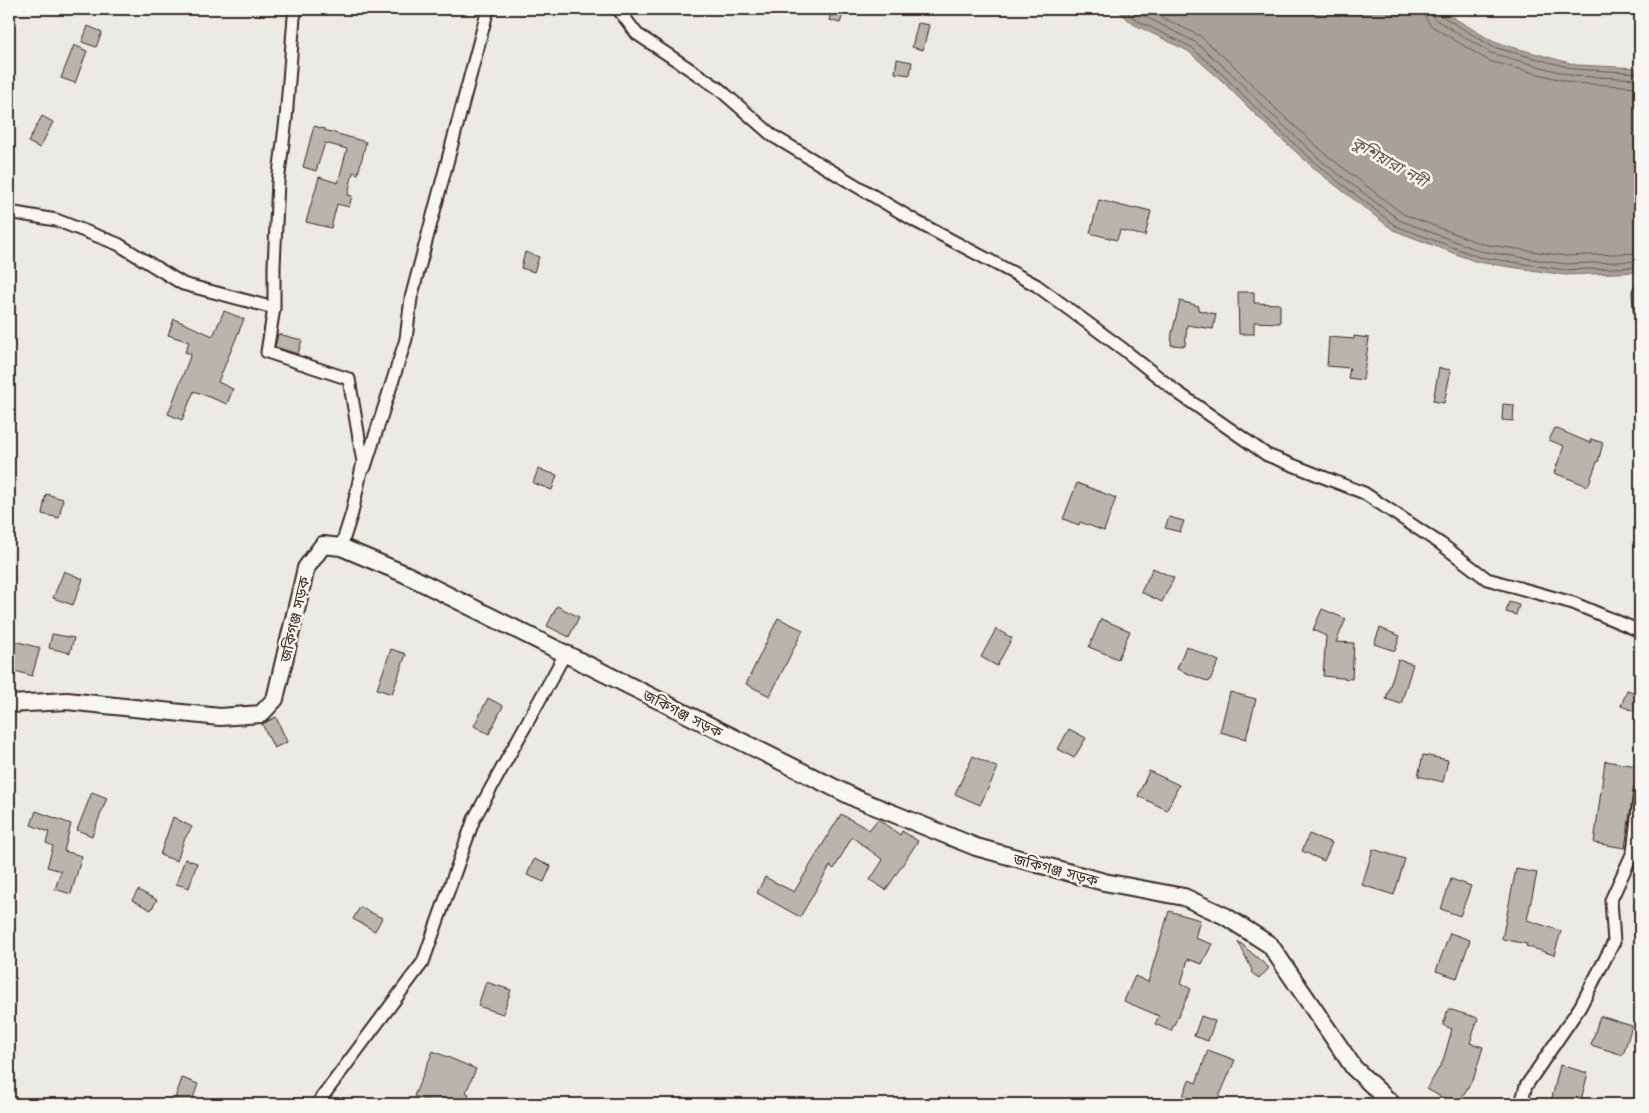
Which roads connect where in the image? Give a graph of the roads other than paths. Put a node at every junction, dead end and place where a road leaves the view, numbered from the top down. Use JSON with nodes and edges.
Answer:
{"nodes":[{"id":1,"x":297,"y":9,"type":"edge"},
{"id":2,"x":488,"y":9,"type":"edge"},
{"id":3,"x":618,"y":9,"type":"edge"},
{"id":4,"x":9,"y":212,"type":"edge"},
{"id":5,"x":1639,"y":292,"type":"dead end"},
{"id":6,"x":274,"y":308,"type":"junction"},
{"id":7,"x":1640,"y":309,"type":"edge"},
{"id":8,"x":343,"y":548,"type":"junction"},
{"id":9,"x":1640,"y":631,"type":"edge"},
{"id":10,"x":566,"y":654,"type":"junction"},
{"id":11,"x":9,"y":704,"type":"edge"},
{"id":12,"x":1640,"y":792,"type":"edge"},
{"id":13,"x":317,"y":1104,"type":"edge"},
{"id":14,"x":1392,"y":1104,"type":"edge"},
{"id":15,"x":1520,"y":1104,"type":"edge"}],
"edges":[{"from":1,"to":6,"type":"street"},
{"from":2,"to":8,"type":"street"},
{"from":3,"to":9,"type":"street"},
{"from":4,"to":6,"type":"street"},
{"from":5,"to":7,"type":"street"},
{"from":6,"to":8,"type":"street"},
{"from":8,"to":10,"type":"main road","name":"জকিগঞ্জ সড়ক"},
{"from":8,"to":11,"type":"main road","name":"জকিগঞ্জ সড়ক"},
{"from":10,"to":13,"type":"street"},
{"from":10,"to":14,"type":"main road","name":"জকিগঞ্জ সড়ক"},
{"from":12,"to":15,"type":"street"}]}
